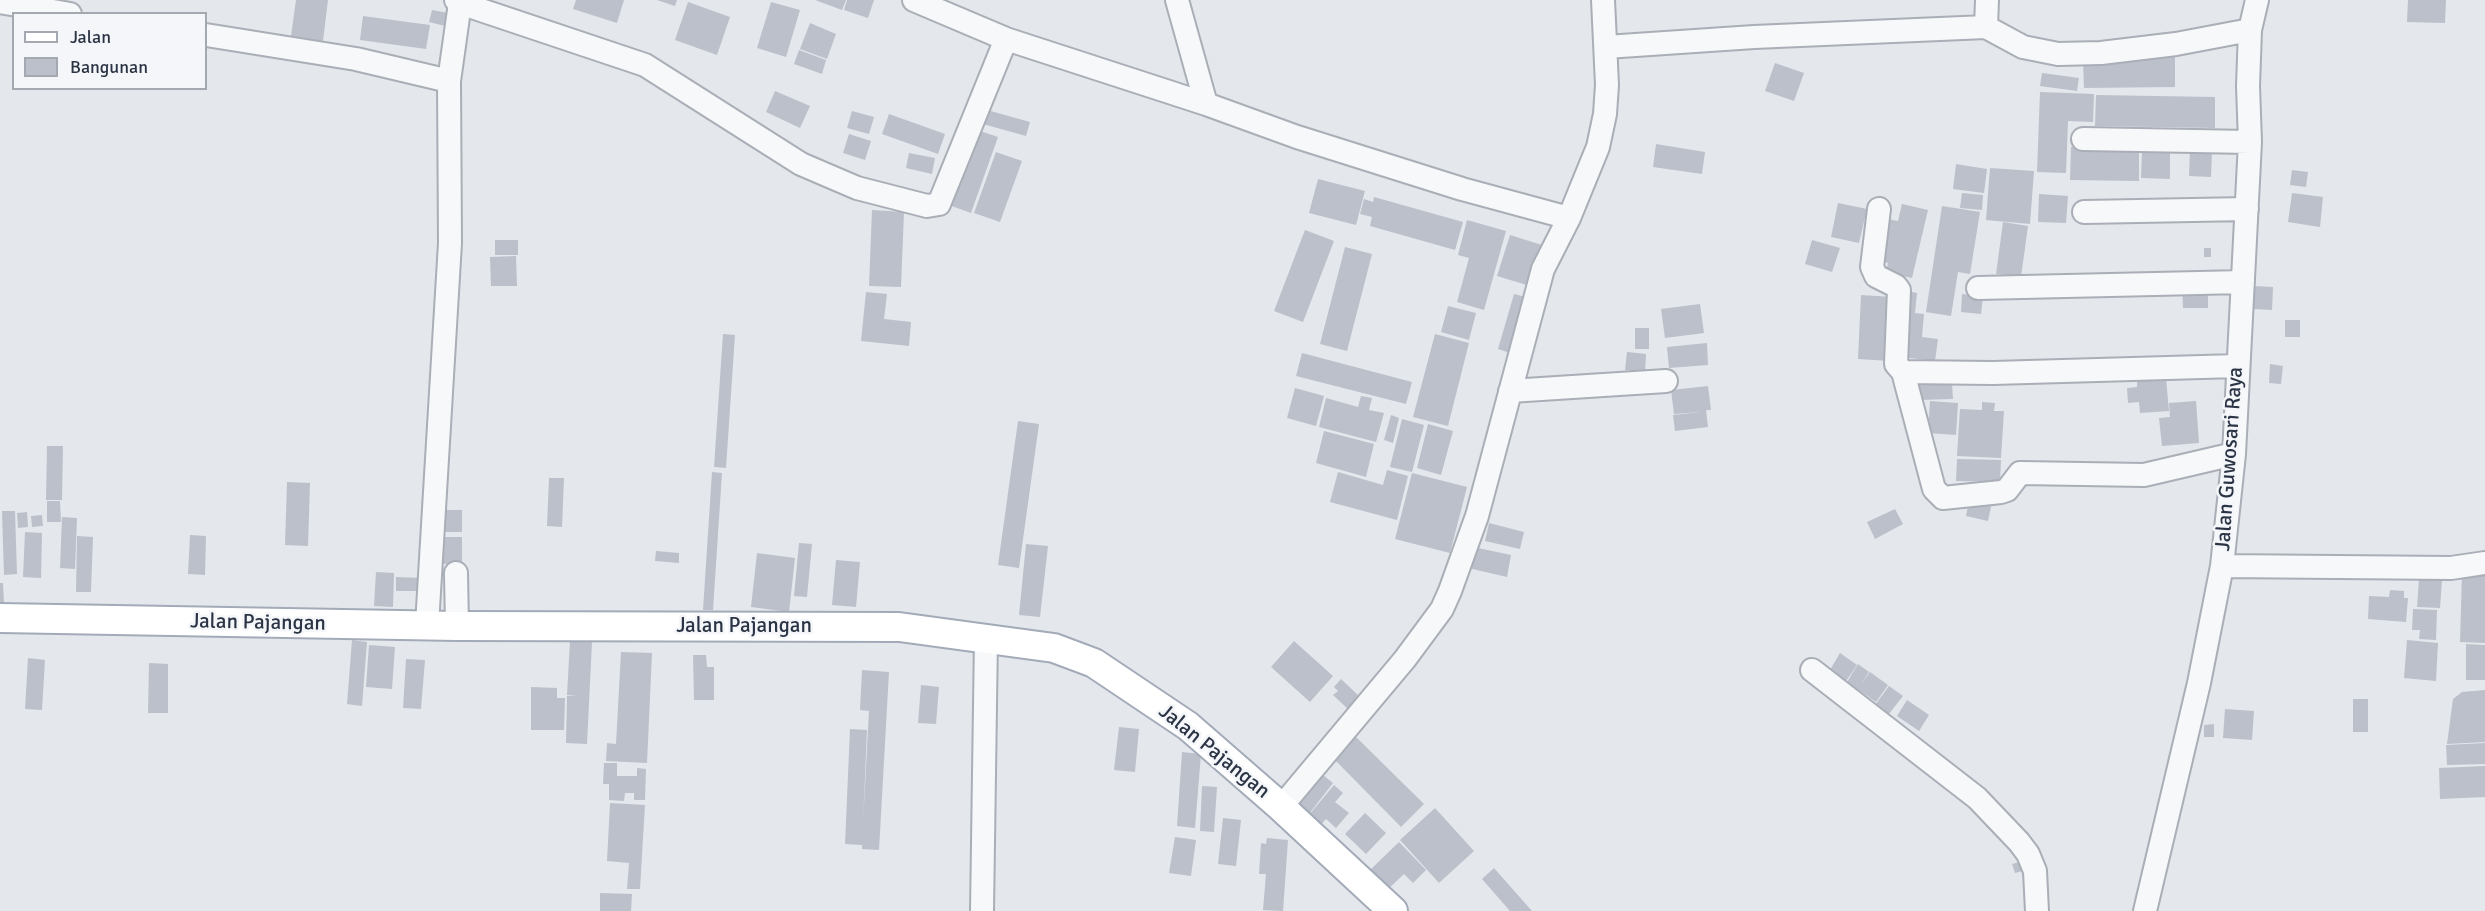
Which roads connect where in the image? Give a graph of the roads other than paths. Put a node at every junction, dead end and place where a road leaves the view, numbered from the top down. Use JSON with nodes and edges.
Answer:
{"nodes":[{"id":1,"x":914,"y":0,"type":"edge"},
{"id":2,"x":1177,"y":0,"type":"edge"},
{"id":3,"x":1603,"y":0,"type":"edge"},
{"id":4,"x":1987,"y":0,"type":"edge"},
{"id":5,"x":2257,"y":0,"type":"edge"},
{"id":6,"x":0,"y":2,"type":"edge"},
{"id":7,"x":458,"y":2,"type":"edge"},
{"id":8,"x":58,"y":12,"type":"edge"},
{"id":9,"x":1986,"y":27,"type":"junction"},
{"id":10,"x":2250,"y":30,"type":"junction"},
{"id":11,"x":207,"y":35,"type":"edge"},
{"id":12,"x":1006,"y":39,"type":"junction"},
{"id":13,"x":1606,"y":47,"type":"junction"},
{"id":14,"x":449,"y":81,"type":"junction"},
{"id":15,"x":1206,"y":104,"type":"junction"},
{"id":16,"x":2083,"y":139,"type":"dead end"},
{"id":17,"x":2250,"y":142,"type":"junction"},
{"id":18,"x":1879,"y":209,"type":"dead end"},
{"id":19,"x":2247,"y":209,"type":"junction"},
{"id":20,"x":2084,"y":212,"type":"dead end"},
{"id":21,"x":1569,"y":219,"type":"junction"},
{"id":22,"x":2243,"y":282,"type":"junction"},
{"id":23,"x":1978,"y":288,"type":"dead end"},
{"id":24,"x":2237,"y":366,"type":"junction"},
{"id":25,"x":1903,"y":372,"type":"junction"},
{"id":26,"x":1666,"y":381,"type":"dead end"},
{"id":27,"x":1510,"y":391,"type":"junction"},
{"id":28,"x":2234,"y":454,"type":"junction"},
{"id":29,"x":2485,"y":563,"type":"edge"},
{"id":30,"x":2222,"y":566,"type":"junction"},
{"id":31,"x":456,"y":573,"type":"dead end"},
{"id":32,"x":0,"y":618,"type":"edge"},
{"id":33,"x":427,"y":625,"type":"junction"},
{"id":34,"x":457,"y":626,"type":"junction"},
{"id":35,"x":986,"y":637,"type":"junction"},
{"id":36,"x":1812,"y":670,"type":"dead end"},
{"id":37,"x":1281,"y":807,"type":"junction"},
{"id":38,"x":982,"y":911,"type":"edge"},
{"id":39,"x":1393,"y":911,"type":"edge"},
{"id":40,"x":2037,"y":911,"type":"edge"},
{"id":41,"x":2145,"y":911,"type":"edge"}],
"edges":[{"from":1,"to":12,"type":"street"},
{"from":2,"to":15,"type":"street"},
{"from":3,"to":13,"type":"street"},
{"from":4,"to":9,"type":"street"},
{"from":5,"to":10,"type":"street","name":"Jalan Guwosari Raya"},
{"from":6,"to":8,"type":"street"},
{"from":7,"to":12,"type":"street"},
{"from":7,"to":14,"type":"street"},
{"from":9,"to":10,"type":"street"},
{"from":9,"to":13,"type":"street"},
{"from":10,"to":17,"type":"street","name":"Jalan Guwosari Raya"},
{"from":11,"to":14,"type":"street"},
{"from":12,"to":15,"type":"street"},
{"from":13,"to":21,"type":"street"},
{"from":14,"to":33,"type":"street"},
{"from":15,"to":21,"type":"street"},
{"from":16,"to":17,"type":"street"},
{"from":17,"to":19,"type":"street","name":"Jalan Guwosari Raya"},
{"from":18,"to":25,"type":"street"},
{"from":19,"to":20,"type":"street"},
{"from":19,"to":22,"type":"street","name":"Jalan Guwosari Raya"},
{"from":21,"to":27,"type":"street"},
{"from":22,"to":23,"type":"street"},
{"from":22,"to":24,"type":"street","name":"Jalan Guwosari Raya"},
{"from":24,"to":25,"type":"street"},
{"from":24,"to":28,"type":"street","name":"Jalan Guwosari Raya"},
{"from":25,"to":28,"type":"street"},
{"from":26,"to":27,"type":"street"},
{"from":27,"to":37,"type":"street"},
{"from":28,"to":30,"type":"street","name":"Jalan Guwosari Raya"},
{"from":29,"to":30,"type":"street"},
{"from":30,"to":41,"type":"street","name":"Jalan Guwosari Raya"},
{"from":31,"to":34,"type":"street"},
{"from":32,"to":33,"type":"main road","name":"Jalan Pajangan"},
{"from":33,"to":34,"type":"main road","name":"Jalan Pajangan"},
{"from":34,"to":35,"type":"main road","name":"Jalan Pajangan"},
{"from":35,"to":37,"type":"main road","name":"Jalan Pajangan"},
{"from":35,"to":38,"type":"street"},
{"from":36,"to":40,"type":"street"},
{"from":37,"to":39,"type":"main road","name":"Jalan Pajangan"}]}
